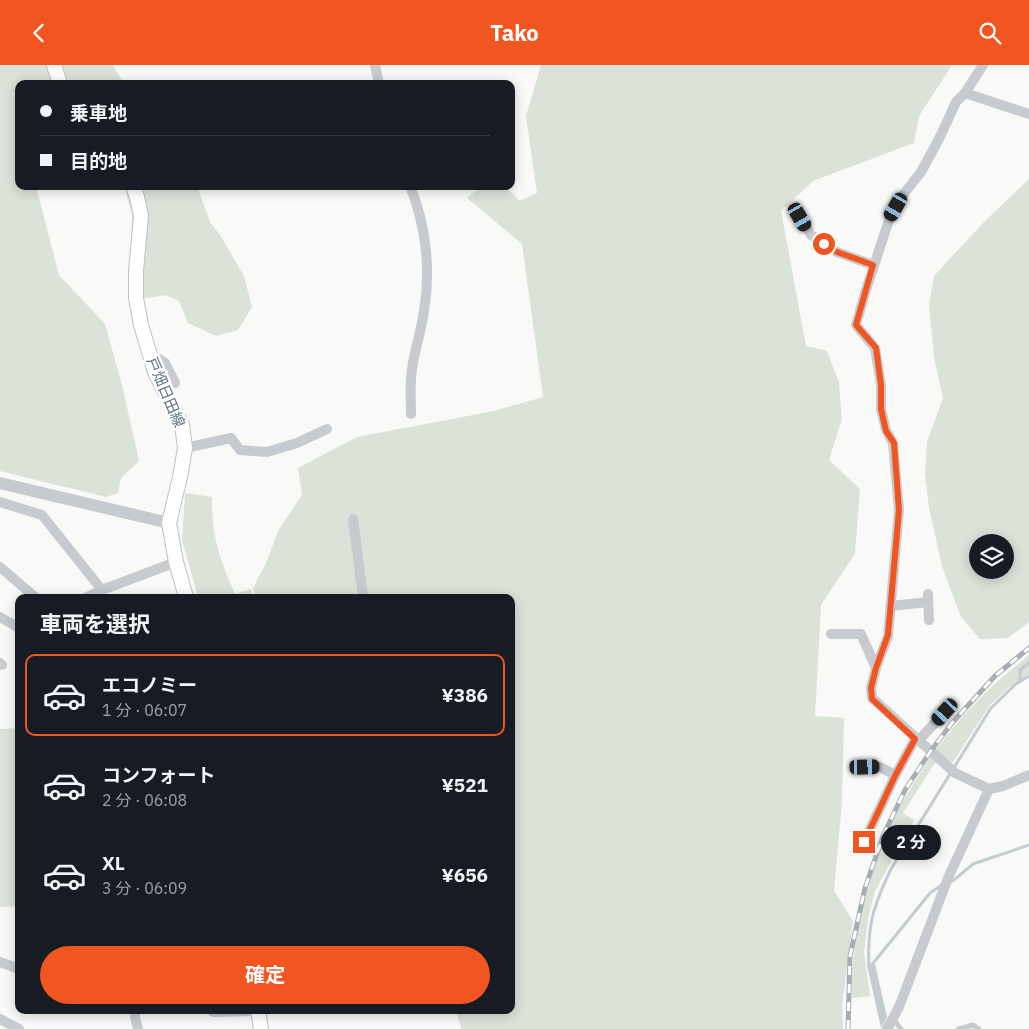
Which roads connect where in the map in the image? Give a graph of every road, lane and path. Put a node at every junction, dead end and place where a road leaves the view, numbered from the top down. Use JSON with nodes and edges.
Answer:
{"nodes":[{"id":1,"x":54,"y":65,"type":"edge"},
{"id":2,"x":375,"y":65,"type":"edge"},
{"id":3,"x":982,"y":65,"type":"edge"},
{"id":4,"x":59,"y":80,"type":"edge"},
{"id":5,"x":379,"y":80,"type":"edge"},
{"id":6,"x":965,"y":93,"type":"junction"},
{"id":7,"x":1029,"y":114,"type":"edge"},
{"id":8,"x":135,"y":190,"type":"edge"},
{"id":9,"x":412,"y":190,"type":"edge"},
{"id":10,"x":800,"y":217,"type":"dead end"},
{"id":11,"x":873,"y":265,"type":"junction"},
{"id":12,"x":151,"y":361,"type":"junction"},
{"id":13,"x":175,"y":383,"type":"dead end"},
{"id":14,"x":411,"y":414,"type":"dead end"},
{"id":15,"x":328,"y":429,"type":"dead end"},
{"id":16,"x":185,"y":448,"type":"junction"},
{"id":17,"x":0,"y":483,"type":"edge"},
{"id":18,"x":0,"y":502,"type":"edge"},
{"id":19,"x":353,"y":519,"type":"dead end"},
{"id":20,"x":169,"y":523,"type":"junction"},
{"id":21,"x":176,"y":562,"type":"junction"},
{"id":22,"x":0,"y":567,"type":"edge"},
{"id":23,"x":100,"y":593,"type":"edge"},
{"id":24,"x":32,"y":594,"type":"edge"},
{"id":25,"x":185,"y":594,"type":"edge"},
{"id":26,"x":363,"y":594,"type":"edge"},
{"id":27,"x":891,"y":606,"type":"junction"},
{"id":28,"x":0,"y":617,"type":"edge"},
{"id":29,"x":929,"y":620,"type":"dead end"},
{"id":30,"x":15,"y":626,"type":"edge"},
{"id":31,"x":831,"y":634,"type":"dead end"},
{"id":32,"x":876,"y":668,"type":"junction"},
{"id":33,"x":945,"y":712,"type":"dead end"},
{"id":34,"x":917,"y":740,"type":"junction"},
{"id":35,"x":865,"y":767,"type":"dead end"},
{"id":36,"x":896,"y":775,"type":"junction"},
{"id":37,"x":1029,"y":775,"type":"edge"},
{"id":38,"x":989,"y":789,"type":"junction"},
{"id":39,"x":864,"y":842,"type":"dead end"},
{"id":40,"x":0,"y":962,"type":"edge"},
{"id":41,"x":15,"y":968,"type":"edge"},
{"id":42,"x":136,"y":1014,"type":"edge"},
{"id":43,"x":259,"y":1014,"type":"edge"},
{"id":44,"x":0,"y":1019,"type":"edge"},
{"id":45,"x":890,"y":1025,"type":"edge"},
{"id":46,"x":20,"y":1029,"type":"edge"},
{"id":47,"x":138,"y":1029,"type":"edge"},
{"id":48,"x":261,"y":1029,"type":"edge"},
{"id":49,"x":901,"y":1029,"type":"edge"},
{"id":50,"x":958,"y":1029,"type":"edge"},
{"id":51,"x":979,"y":1029,"type":"edge"}],
"edges":[{"from":1,"to":4,"type":"main road"},
{"from":2,"to":5,"type":"street"},
{"from":3,"to":6,"type":"street"},
{"from":6,"to":7,"type":"street"},
{"from":6,"to":11,"type":"street"},
{"from":8,"to":12,"type":"main road","name":"戸畑日田線"},
{"from":9,"to":14,"type":"street"},
{"from":10,"to":11,"type":"street"},
{"from":11,"to":27,"type":"street"},
{"from":12,"to":13,"type":"street"},
{"from":12,"to":16,"type":"main road","name":"戸畑日田線"},
{"from":15,"to":16,"type":"street"},
{"from":16,"to":20,"type":"main road","name":"戸畑日田線"},
{"from":17,"to":20,"type":"street"},
{"from":18,"to":23,"type":"street"},
{"from":19,"to":26,"type":"street"},
{"from":20,"to":21,"type":"main road","name":"戸畑日田線"},
{"from":21,"to":23,"type":"street"},
{"from":21,"to":25,"type":"main road","name":"戸畑日田線"},
{"from":22,"to":24,"type":"street"},
{"from":27,"to":29,"type":"street"},
{"from":27,"to":32,"type":"street"},
{"from":28,"to":30,"type":"street"},
{"from":31,"to":32,"type":"street"},
{"from":32,"to":34,"type":"street"},
{"from":33,"to":34,"type":"street"},
{"from":34,"to":36,"type":"street"},
{"from":34,"to":38,"type":"street"},
{"from":35,"to":36,"type":"street"},
{"from":36,"to":39,"type":"street"},
{"from":37,"to":38,"type":"street"},
{"from":38,"to":45,"type":"street"},
{"from":40,"to":41,"type":"street"},
{"from":42,"to":47,"type":"street"},
{"from":43,"to":48,"type":"main road"},
{"from":44,"to":46,"type":"street"},
{"from":45,"to":49,"type":"lane"},
{"from":50,"to":51,"type":"lane"}]}
